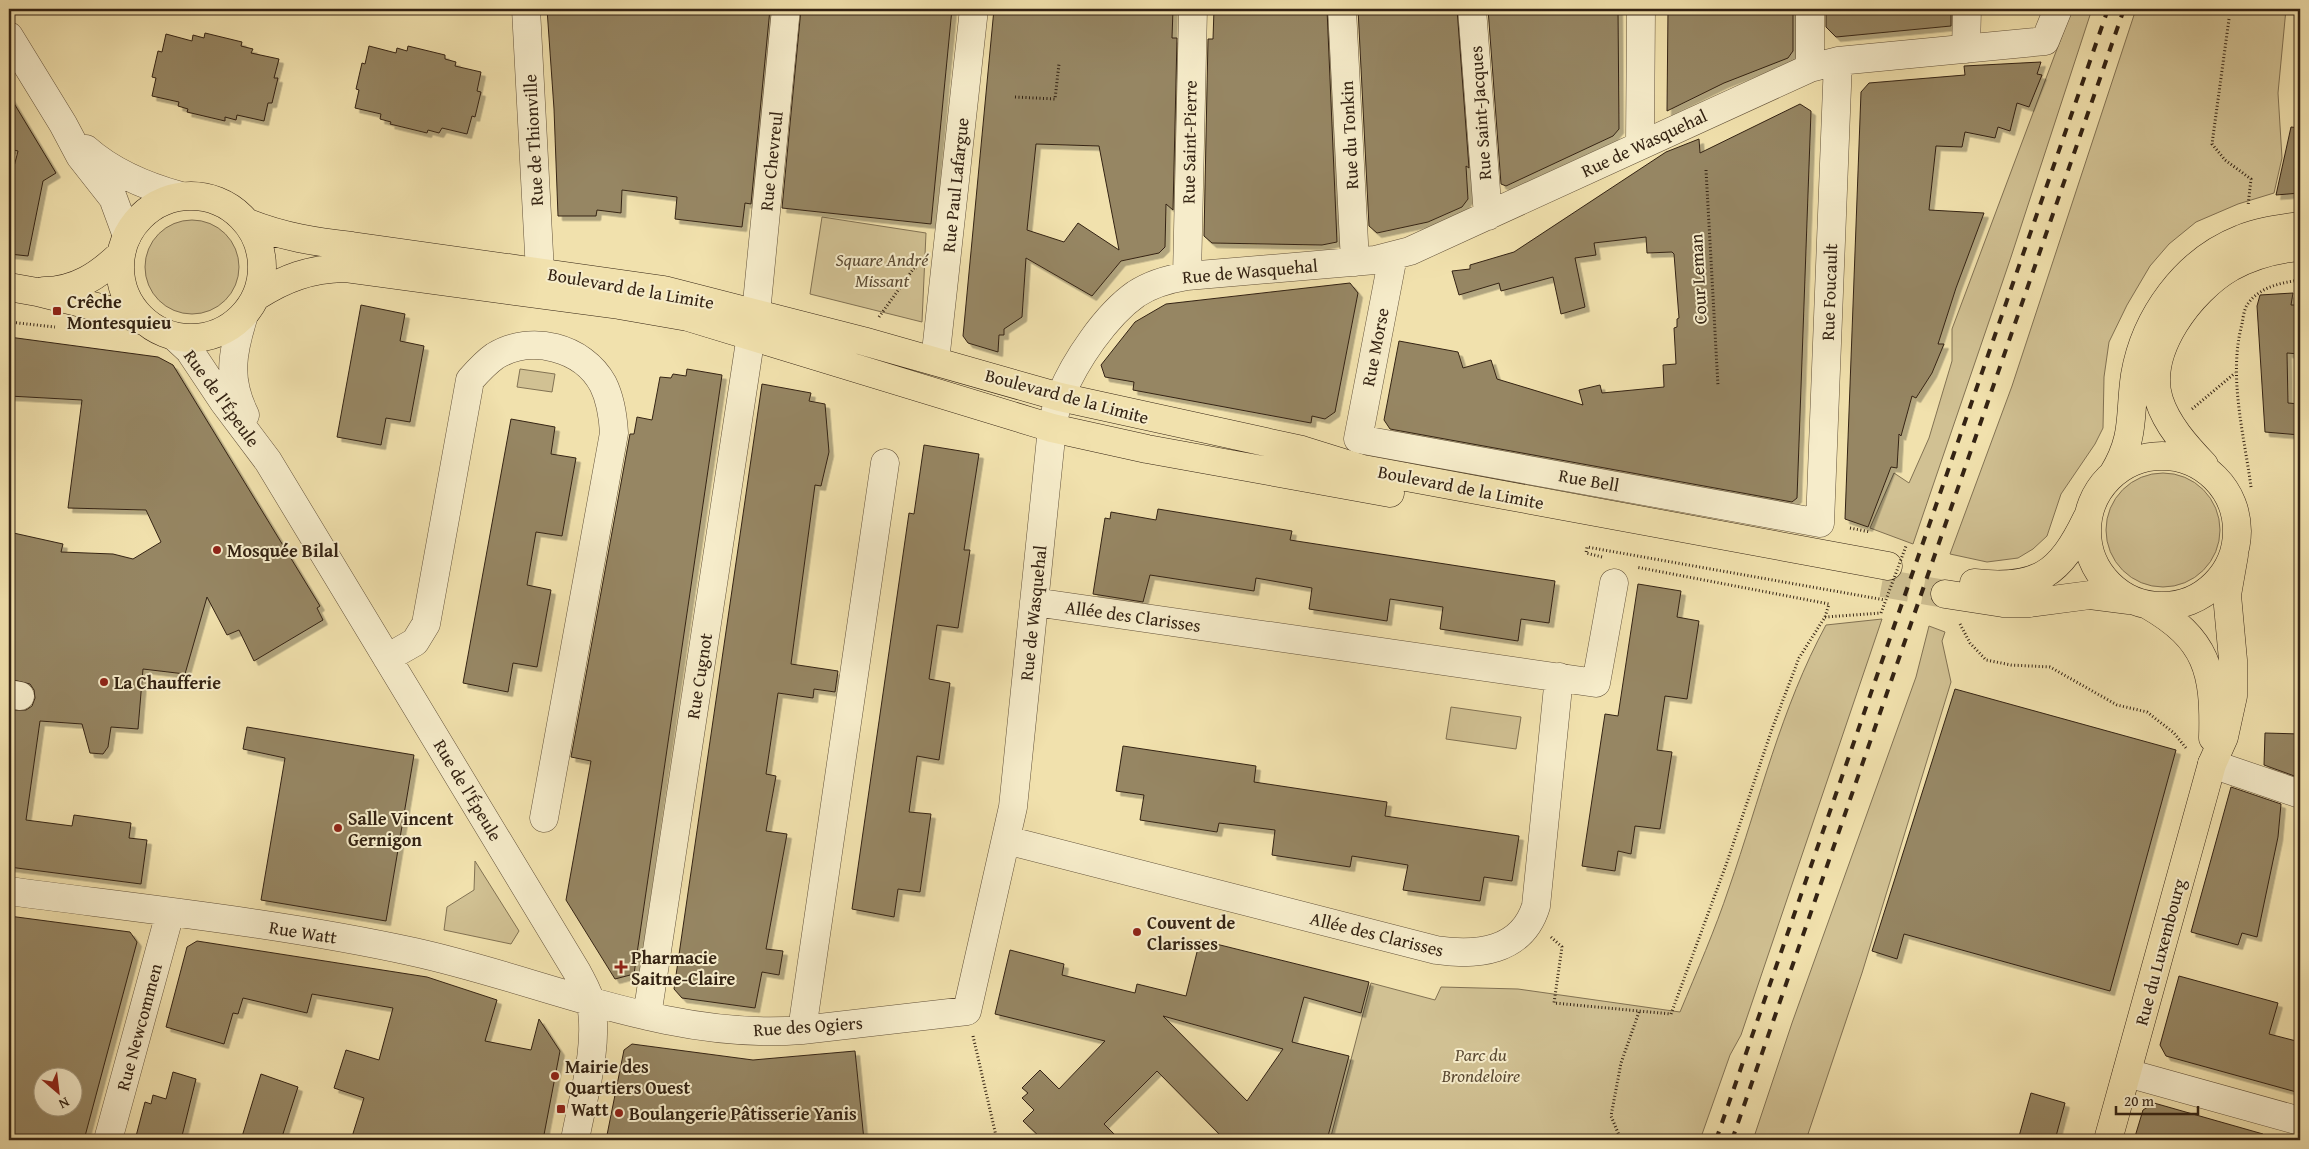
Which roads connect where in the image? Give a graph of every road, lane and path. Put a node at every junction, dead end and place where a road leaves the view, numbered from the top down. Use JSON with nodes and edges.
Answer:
{"nodes":[{"id":1,"x":526,"y":9,"type":"edge"},
{"id":2,"x":786,"y":9,"type":"edge"},
{"id":3,"x":974,"y":9,"type":"edge"},
{"id":4,"x":1193,"y":9,"type":"edge"},
{"id":5,"x":1342,"y":9,"type":"edge"},
{"id":6,"x":1472,"y":9,"type":"edge"},
{"id":7,"x":1641,"y":9,"type":"edge"},
{"id":8,"x":1810,"y":9,"type":"edge"},
{"id":9,"x":1967,"y":9,"type":"edge"},
{"id":10,"x":2058,"y":9,"type":"edge"},
{"id":11,"x":2229,"y":19,"type":"dead end"},
{"id":12,"x":9,"y":36,"type":"edge"},
{"id":13,"x":1966,"y":49,"type":"junction"},
{"id":14,"x":1838,"y":61,"type":"junction"},
{"id":15,"x":1059,"y":64,"type":"dead end"},
{"id":16,"x":1810,"y":68,"type":"junction"},
{"id":17,"x":1015,"y":97,"type":"dead end"},
{"id":18,"x":63,"y":124,"type":"junction"},
{"id":19,"x":1640,"y":144,"type":"junction"},
{"id":20,"x":1706,"y":170,"type":"dead end"},
{"id":21,"x":181,"y":196,"type":"junction"},
{"id":22,"x":2248,"y":206,"type":"dead end"},
{"id":23,"x":1488,"y":216,"type":"junction"},
{"id":24,"x":248,"y":224,"type":"junction"},
{"id":25,"x":2300,"y":226,"type":"edge"},
{"id":26,"x":124,"y":245,"type":"junction"},
{"id":27,"x":2300,"y":246,"type":"edge"},
{"id":28,"x":1394,"y":256,"type":"junction"},
{"id":29,"x":1355,"y":262,"type":"junction"},
{"id":30,"x":946,"y":270,"type":"junction"},
{"id":31,"x":540,"y":272,"type":"junction"},
{"id":32,"x":1187,"y":276,"type":"junction"},
{"id":33,"x":2300,"y":280,"type":"edge"},
{"id":34,"x":9,"y":288,"type":"edge"},
{"id":35,"x":37,"y":292,"type":"junction"},
{"id":36,"x":250,"y":306,"type":"junction"},
{"id":37,"x":146,"y":322,"type":"junction"},
{"id":38,"x":753,"y":324,"type":"junction"},
{"id":39,"x":174,"y":336,"type":"junction"},
{"id":40,"x":863,"y":341,"type":"junction"},
{"id":41,"x":935,"y":361,"type":"junction"},
{"id":42,"x":1718,"y":386,"type":"dead end"},
{"id":43,"x":1060,"y":397,"type":"junction"},
{"id":44,"x":1052,"y":428,"type":"junction"},
{"id":45,"x":1358,"y":439,"type":"joint"},
{"id":46,"x":268,"y":461,"type":"junction"},
{"id":47,"x":885,"y":463,"type":"dead end"},
{"id":48,"x":2210,"y":472,"type":"junction"},
{"id":49,"x":2113,"y":474,"type":"junction"},
{"id":50,"x":2252,"y":487,"type":"dead end"},
{"id":51,"x":2089,"y":512,"type":"junction"},
{"id":52,"x":1820,"y":523,"type":"joint"},
{"id":53,"x":1850,"y":528,"type":"dead end"},
{"id":54,"x":1862,"y":529,"type":"dead end"},
{"id":55,"x":1906,"y":546,"type":"dead end"},
{"id":56,"x":2234,"y":554,"type":"junction"},
{"id":57,"x":1612,"y":571,"type":"junction"},
{"id":58,"x":1885,"y":583,"type":"junction"},
{"id":59,"x":1034,"y":602,"type":"junction"},
{"id":60,"x":2141,"y":603,"type":"junction"},
{"id":61,"x":1825,"y":617,"type":"junction"},
{"id":62,"x":1958,"y":620,"type":"dead end"},
{"id":63,"x":388,"y":658,"type":"junction"},
{"id":64,"x":1558,"y":677,"type":"junction"},
{"id":65,"x":2210,"y":773,"type":"junction"},
{"id":66,"x":2300,"y":794,"type":"edge"},
{"id":67,"x":544,"y":818,"type":"dead end"},
{"id":68,"x":1006,"y":840,"type":"junction"},
{"id":69,"x":9,"y":891,"type":"edge"},
{"id":70,"x":170,"y":913,"type":"junction"},
{"id":71,"x":1532,"y":919,"type":"junction"},
{"id":72,"x":591,"y":1002,"type":"junction"},
{"id":73,"x":967,"y":1011,"type":"junction"},
{"id":74,"x":1639,"y":1012,"type":"junction"},
{"id":75,"x":647,"y":1016,"type":"junction"},
{"id":76,"x":802,"y":1030,"type":"junction"},
{"id":77,"x":2127,"y":1073,"type":"junction"},
{"id":78,"x":2300,"y":1120,"type":"edge"},
{"id":79,"x":108,"y":1140,"type":"edge"},
{"id":80,"x":575,"y":1140,"type":"edge"},
{"id":81,"x":997,"y":1140,"type":"edge"},
{"id":82,"x":1621,"y":1140,"type":"edge"},
{"id":83,"x":2108,"y":1140,"type":"edge"}],
"edges":[{"from":1,"to":31,"type":"street","name":"Rue de Thionville"},
{"from":2,"to":38,"type":"street","name":"Rue Chevreul"},
{"from":3,"to":30,"type":"street","name":"Rue Paul Lafargue"},
{"from":4,"to":32,"type":"street","name":"Rue Saint-Pierre"},
{"from":5,"to":29,"type":"street","name":"Rue du Tonkin"},
{"from":6,"to":23,"type":"street","name":"Rue Saint-Jacques"},
{"from":7,"to":19,"type":"street"},
{"from":8,"to":16,"type":"street"},
{"from":9,"to":13,"type":"street"},
{"from":10,"to":13,"type":"street","name":"Rue de Wasquehal"},
{"from":11,"to":22,"type":"path"},
{"from":12,"to":18,"type":"street"},
{"from":13,"to":14,"type":"street","name":"Rue de Wasquehal"},
{"from":14,"to":16,"type":"street","name":"Rue de Wasquehal"},
{"from":14,"to":52,"type":"street","name":"Rue Foucault"},
{"from":15,"to":17,"type":"path"},
{"from":16,"to":19,"type":"street","name":"Rue de Wasquehal"},
{"from":18,"to":21,"type":"street"},
{"from":18,"to":26,"type":"street"},
{"from":19,"to":23,"type":"street","name":"Rue de Wasquehal"},
{"from":20,"to":42,"type":"path","name":"Cour Leman"},
{"from":21,"to":24,"type":"main road"},
{"from":21,"to":26,"type":"main road"},
{"from":23,"to":28,"type":"street","name":"Rue de Wasquehal"},
{"from":24,"to":31,"type":"main road","name":"Boulevard de la Limite"},
{"from":24,"to":36,"type":"main road"},
{"from":25,"to":49,"type":"main road"},
{"from":26,"to":35,"type":"main road"},
{"from":26,"to":37,"type":"main road"},
{"from":27,"to":48,"type":"main road"},
{"from":28,"to":29,"type":"street","name":"Rue de Wasquehal"},
{"from":28,"to":45,"type":"street","name":"Rue Morse"},
{"from":29,"to":32,"type":"street","name":"Rue de Wasquehal"},
{"from":30,"to":40,"type":"path"},
{"from":30,"to":41,"type":"street","name":"Rue Paul Lafargue"},
{"from":31,"to":38,"type":"main road","name":"Boulevard de la Limite"},
{"from":32,"to":43,"type":"street","name":"Rue de Wasquehal"},
{"from":33,"to":50,"type":"path"},
{"from":34,"to":35,"type":"main road"},
{"from":35,"to":37,"type":"main road"},
{"from":36,"to":38,"type":"main road","name":"Boulevard de la Limite"},
{"from":36,"to":39,"type":"main road"},
{"from":36,"to":46,"type":"street","name":"Rue de l'Épeule"},
{"from":37,"to":39,"type":"main road"},
{"from":38,"to":40,"type":"main road","name":"Boulevard de la Limite"},
{"from":38,"to":44,"type":"main road","name":"Boulevard de la Limite"},
{"from":38,"to":75,"type":"street","name":"Rue Cugnot"},
{"from":39,"to":46,"type":"street","name":"Rue de l'Épeule"},
{"from":40,"to":41,"type":"main road","name":"Boulevard de la Limite"},
{"from":41,"to":43,"type":"main road","name":"Boulevard de la Limite"},
{"from":43,"to":44,"type":"street","name":"Rue de Wasquehal"},
{"from":43,"to":58,"type":"main road","name":"Boulevard de la Limite"},
{"from":44,"to":58,"type":"main road","name":"Boulevard de la Limite"},
{"from":44,"to":59,"type":"street","name":"Rue de Wasquehal"},
{"from":45,"to":52,"type":"street","name":"Rue Bell"},
{"from":46,"to":63,"type":"street","name":"Rue de l'Épeule"},
{"from":47,"to":76,"type":"street"},
{"from":48,"to":49,"type":"main road"},
{"from":48,"to":56,"type":"main road"},
{"from":49,"to":51,"type":"main road"},
{"from":51,"to":60,"type":"main road"},
{"from":51,"to":60,"type":"main road"},
{"from":53,"to":54,"type":"path"},
{"from":55,"to":58,"type":"path","bridge":true},
{"from":56,"to":60,"type":"main road"},
{"from":56,"to":65,"type":"main road","name":"Rue du Luxembourg"},
{"from":57,"to":58,"type":"path"},
{"from":57,"to":61,"type":"path"},
{"from":57,"to":64,"type":"street","name":"Allée des Clarisses"},
{"from":58,"to":61,"type":"path","bridge":true},
{"from":59,"to":64,"type":"street","name":"Allée des Clarisses"},
{"from":59,"to":68,"type":"street","name":"Rue de Wasquehal"},
{"from":60,"to":65,"type":"main road","name":"Rue du Luxembourg"},
{"from":61,"to":74,"type":"path"},
{"from":62,"to":65,"type":"path"},
{"from":63,"to":67,"type":"street"},
{"from":63,"to":72,"type":"street","name":"Rue de l'Épeule"},
{"from":64,"to":71,"type":"street"},
{"from":65,"to":66,"type":"street"},
{"from":65,"to":77,"type":"main road","name":"Rue du Luxembourg"},
{"from":68,"to":71,"type":"street","name":"Allée des Clarisses"},
{"from":68,"to":73,"type":"street","name":"Rue de Wasquehal"},
{"from":69,"to":70,"type":"street","name":"Rue Watt"},
{"from":70,"to":72,"type":"street","name":"Rue Watt"},
{"from":70,"to":79,"type":"street","name":"Rue Newcommen"},
{"from":71,"to":74,"type":"path"},
{"from":72,"to":75,"type":"street","name":"Rue des Ogiers"},
{"from":72,"to":80,"type":"street","name":"Rue de l'Épeule"},
{"from":73,"to":76,"type":"street","name":"Rue des Ogiers"},
{"from":73,"to":81,"type":"path"},
{"from":74,"to":82,"type":"path"},
{"from":75,"to":76,"type":"street","name":"Rue des Ogiers"},
{"from":77,"to":78,"type":"street"},
{"from":77,"to":83,"type":"main road","name":"Rue du Luxembourg"}]}
